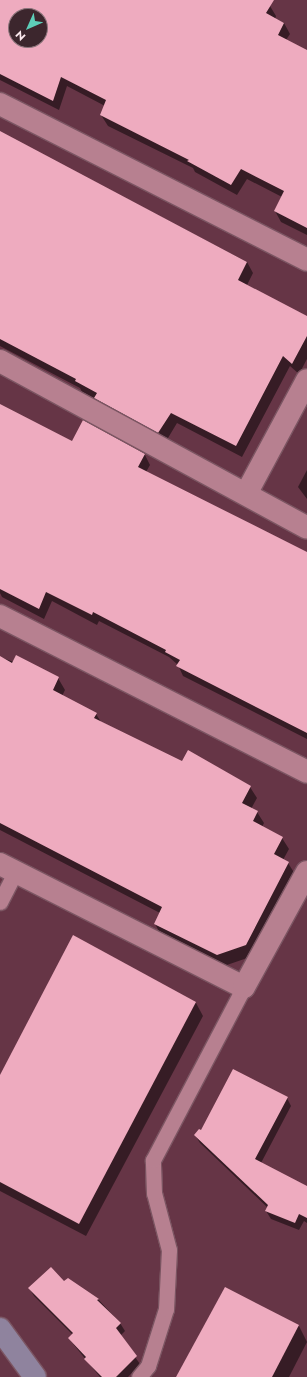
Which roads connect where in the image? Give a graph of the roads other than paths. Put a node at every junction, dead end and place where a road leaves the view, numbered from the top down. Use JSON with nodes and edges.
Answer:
{"nodes":[{"id":1,"x":0,"y":104,"type":"edge"},
{"id":2,"x":307,"y":260,"type":"edge"},
{"id":3,"x":0,"y":361,"type":"edge"},
{"id":4,"x":307,"y":380,"type":"edge"},
{"id":5,"x":246,"y":494,"type":"junction"},
{"id":6,"x":307,"y":528,"type":"edge"},
{"id":7,"x":0,"y":616,"type":"edge"},
{"id":8,"x":307,"y":772,"type":"edge"},
{"id":9,"x":8,"y":868,"type":"edge"},
{"id":10,"x":304,"y":886,"type":"edge"},
{"id":11,"x":0,"y":902,"type":"edge"},
{"id":12,"x":244,"y":987,"type":"junction"},
{"id":13,"x":0,"y":1329,"type":"edge"},
{"id":14,"x":35,"y":1377,"type":"edge"},
{"id":15,"x":139,"y":1377,"type":"edge"}],
"edges":[{"from":1,"to":2,"type":"street"},
{"from":3,"to":5,"type":"street"},
{"from":4,"to":5,"type":"street"},
{"from":5,"to":6,"type":"street"},
{"from":7,"to":8,"type":"street"},
{"from":9,"to":11,"type":"lane"},
{"from":9,"to":12,"type":"street"},
{"from":10,"to":12,"type":"street"},
{"from":12,"to":15,"type":"lane"},
{"from":13,"to":14,"type":"main road"}]}
